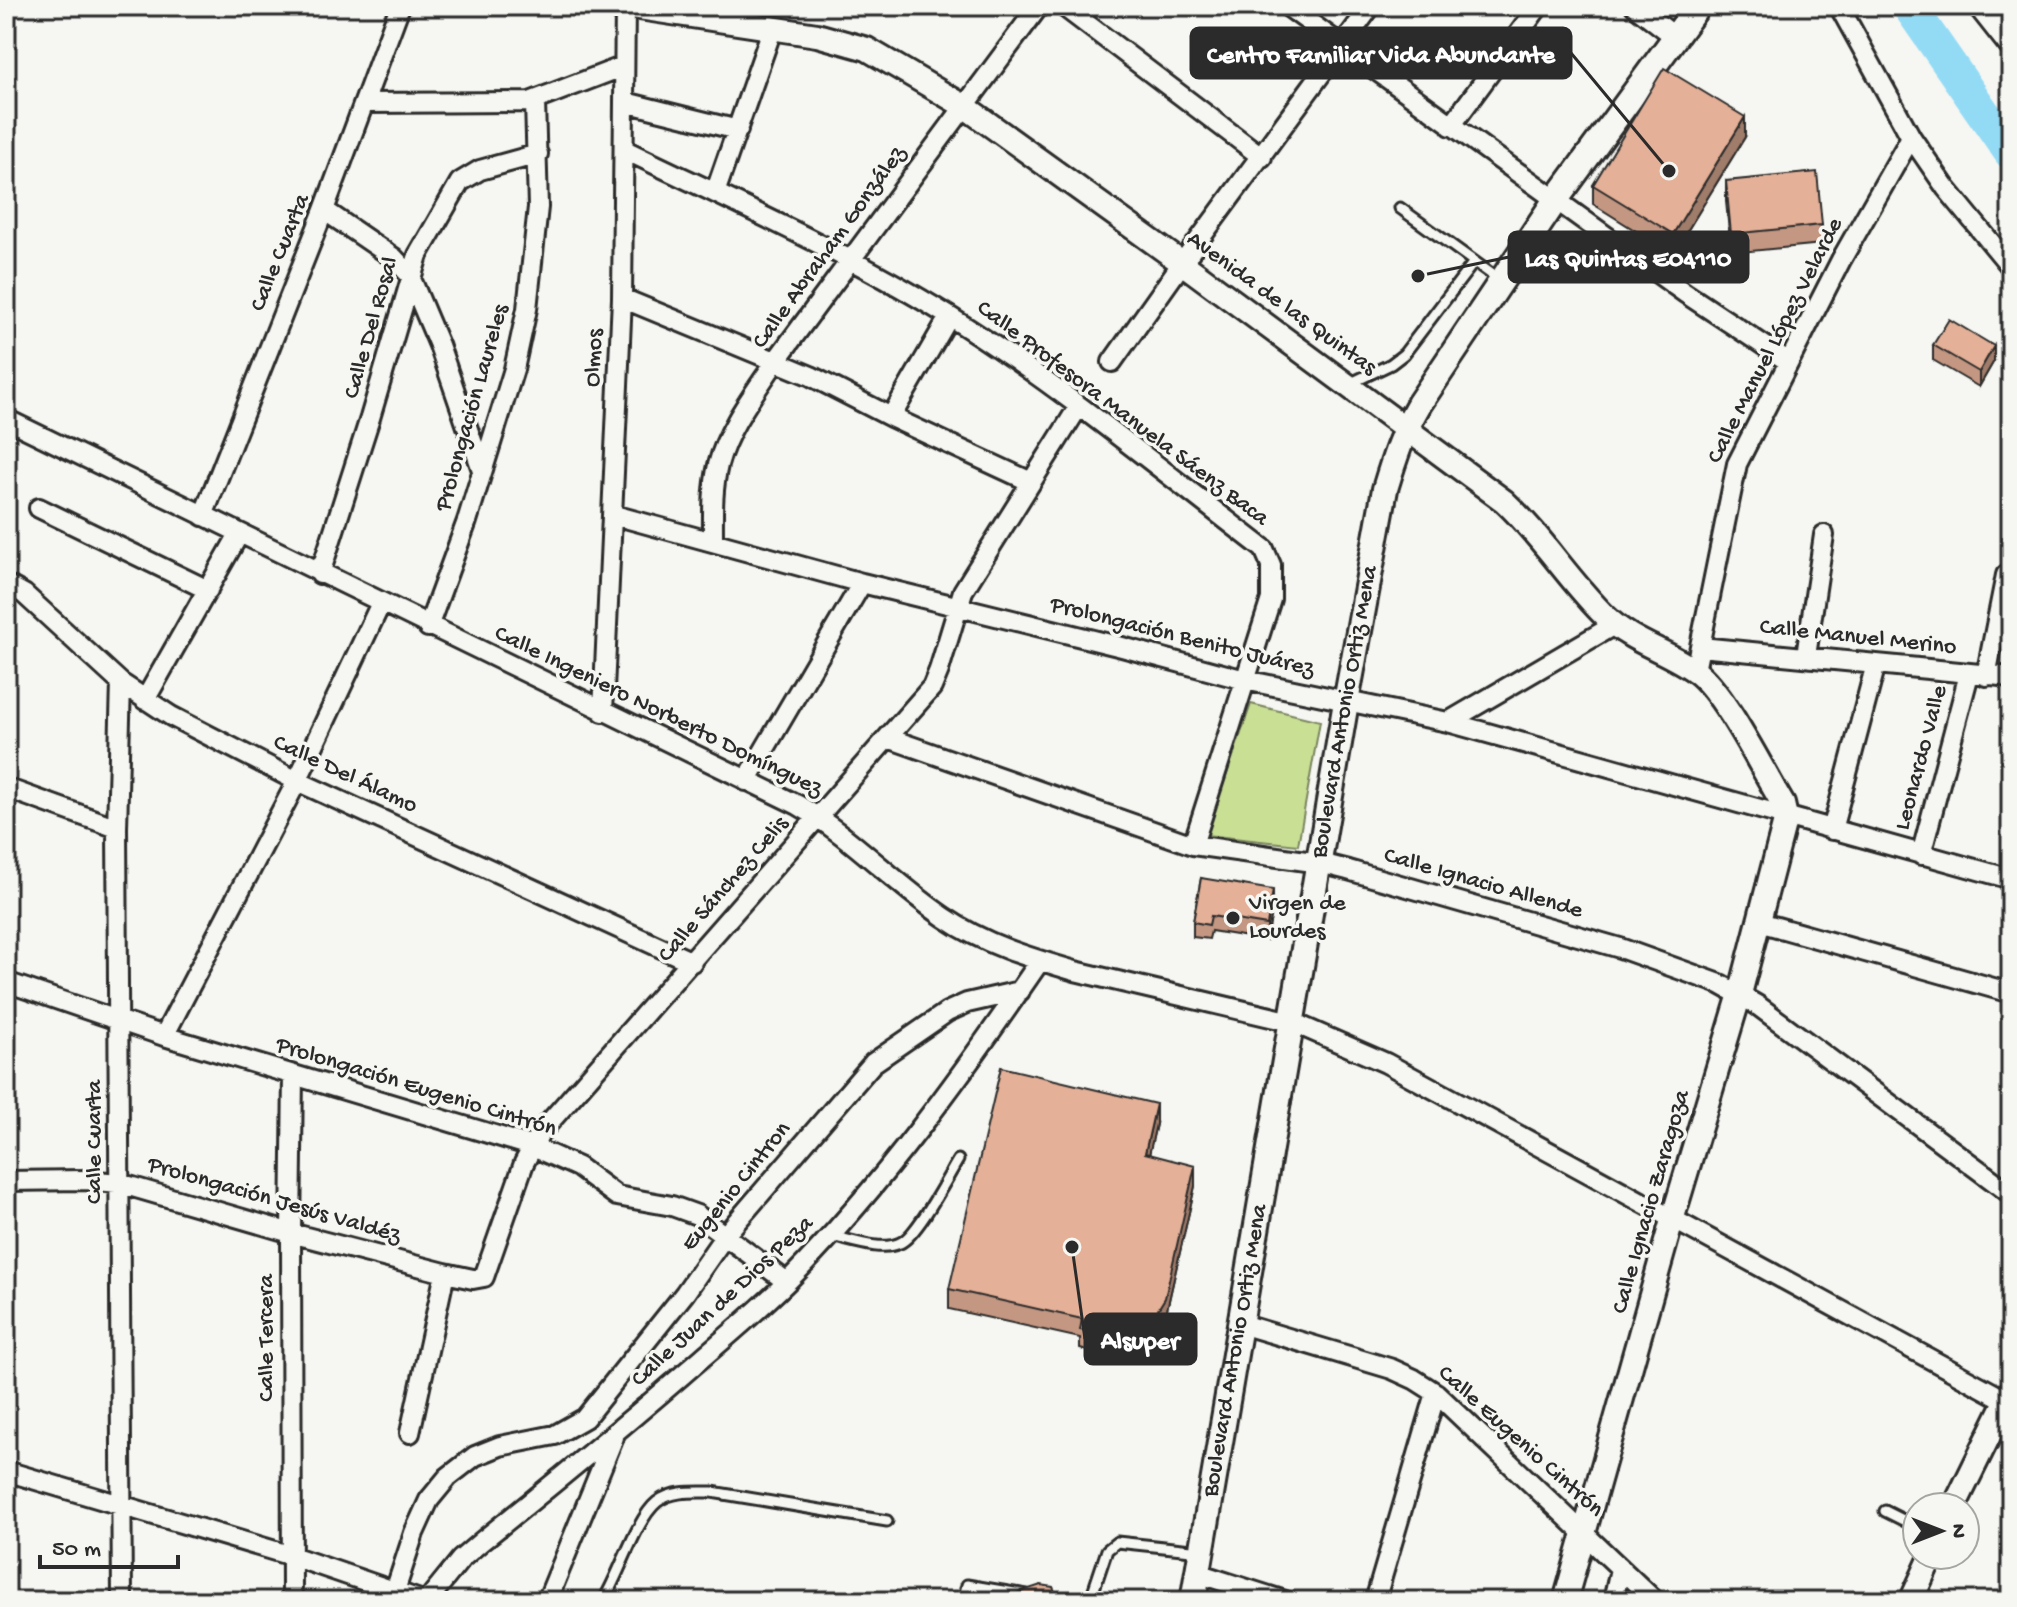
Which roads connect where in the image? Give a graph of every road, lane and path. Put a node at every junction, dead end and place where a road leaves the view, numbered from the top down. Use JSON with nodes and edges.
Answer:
{"nodes":[{"id":1,"x":400,"y":6,"type":"edge"},
{"id":2,"x":626,"y":6,"type":"edge"},
{"id":3,"x":1039,"y":6,"type":"edge"},
{"id":4,"x":1063,"y":6,"type":"edge"},
{"id":5,"x":1287,"y":6,"type":"edge"},
{"id":6,"x":1371,"y":6,"type":"edge"},
{"id":7,"x":1539,"y":6,"type":"edge"},
{"id":8,"x":1635,"y":6,"type":"edge"},
{"id":9,"x":1698,"y":6,"type":"edge"},
{"id":10,"x":1839,"y":6,"type":"edge"},
{"id":11,"x":1981,"y":6,"type":"edge"},
{"id":12,"x":773,"y":27,"type":"junction"},
{"id":13,"x":1674,"y":36,"type":"junction"},
{"id":14,"x":2011,"y":44,"type":"edge"},
{"id":15,"x":1343,"y":45,"type":"junction"},
{"id":16,"x":624,"y":66,"type":"junction"},
{"id":17,"x":535,"y":102,"type":"junction"},
{"id":18,"x":625,"y":102,"type":"junction"},
{"id":19,"x":364,"y":103,"type":"junction"},
{"id":20,"x":964,"y":106,"type":"junction"},
{"id":21,"x":1451,"y":126,"type":"junction"},
{"id":22,"x":738,"y":130,"type":"junction"},
{"id":23,"x":1911,"y":137,"type":"junction"},
{"id":24,"x":625,"y":150,"type":"junction"},
{"id":25,"x":538,"y":154,"type":"junction"},
{"id":26,"x":1262,"y":157,"type":"junction"},
{"id":27,"x":715,"y":193,"type":"junction"},
{"id":28,"x":1555,"y":201,"type":"junction"},
{"id":29,"x":1400,"y":208,"type":"dead end"},
{"id":30,"x":324,"y":210,"type":"junction"},
{"id":31,"x":852,"y":261,"type":"junction"},
{"id":32,"x":1474,"y":262,"type":"junction"},
{"id":33,"x":1182,"y":263,"type":"junction"},
{"id":34,"x":2011,"y":267,"type":"edge"},
{"id":35,"x":411,"y":278,"type":"junction"},
{"id":36,"x":1501,"y":282,"type":"junction"},
{"id":37,"x":622,"y":298,"type":"junction"},
{"id":38,"x":949,"y":317,"type":"junction"},
{"id":39,"x":775,"y":362,"type":"junction"},
{"id":40,"x":1112,"y":362,"type":"dead end"},
{"id":41,"x":1789,"y":362,"type":"junction"},
{"id":42,"x":1347,"y":385,"type":"junction"},
{"id":43,"x":1079,"y":406,"type":"junction"},
{"id":44,"x":891,"y":417,"type":"junction"},
{"id":45,"x":6,"y":419,"type":"edge"},
{"id":46,"x":1405,"y":428,"type":"junction"},
{"id":47,"x":482,"y":470,"type":"junction"},
{"id":48,"x":1031,"y":482,"type":"junction"},
{"id":49,"x":39,"y":508,"type":"dead end"},
{"id":50,"x":614,"y":515,"type":"junction"},
{"id":51,"x":203,"y":516,"type":"junction"},
{"id":52,"x":239,"y":534,"type":"junction"},
{"id":53,"x":1824,"y":535,"type":"dead end"},
{"id":54,"x":713,"y":540,"type":"junction"},
{"id":55,"x":320,"y":574,"type":"junction"},
{"id":56,"x":2006,"y":575,"type":"dead end"},
{"id":57,"x":862,"y":583,"type":"junction"},
{"id":58,"x":6,"y":584,"type":"edge"},
{"id":59,"x":208,"y":590,"type":"junction"},
{"id":60,"x":381,"y":603,"type":"junction"},
{"id":61,"x":958,"y":607,"type":"junction"},
{"id":62,"x":1614,"y":625,"type":"junction"},
{"id":63,"x":428,"y":627,"type":"junction"},
{"id":64,"x":1700,"y":647,"type":"junction"},
{"id":65,"x":1806,"y":656,"type":"junction"},
{"id":66,"x":1876,"y":664,"type":"junction"},
{"id":67,"x":1695,"y":671,"type":"junction"},
{"id":68,"x":1978,"y":675,"type":"junction"},
{"id":69,"x":2011,"y":677,"type":"edge"},
{"id":70,"x":1245,"y":680,"type":"junction"},
{"id":71,"x":121,"y":683,"type":"junction"},
{"id":72,"x":145,"y":700,"type":"junction"},
{"id":73,"x":1346,"y":702,"type":"junction"},
{"id":74,"x":603,"y":712,"type":"junction"},
{"id":75,"x":1448,"y":722,"type":"junction"},
{"id":76,"x":888,"y":738,"type":"junction"},
{"id":77,"x":297,"y":781,"type":"junction"},
{"id":78,"x":746,"y":781,"type":"junction"},
{"id":79,"x":6,"y":788,"type":"edge"},
{"id":80,"x":819,"y":817,"type":"junction"},
{"id":81,"x":1786,"y":817,"type":"junction"},
{"id":82,"x":117,"y":828,"type":"junction"},
{"id":83,"x":1832,"y":830,"type":"junction"},
{"id":84,"x":1193,"y":845,"type":"junction"},
{"id":85,"x":1921,"y":855,"type":"junction"},
{"id":86,"x":1320,"y":863,"type":"junction"},
{"id":87,"x":2011,"y":879,"type":"edge"},
{"id":88,"x":1759,"y":922,"type":"junction"},
{"id":89,"x":1040,"y":961,"type":"junction"},
{"id":90,"x":692,"y":962,"type":"junction"},
{"id":91,"x":6,"y":982,"type":"edge"},
{"id":92,"x":1020,"y":991,"type":"junction"},
{"id":93,"x":2011,"y":993,"type":"edge"},
{"id":94,"x":1740,"y":994,"type":"junction"},
{"id":95,"x":118,"y":1021,"type":"junction"},
{"id":96,"x":1292,"y":1022,"type":"junction"},
{"id":97,"x":164,"y":1036,"type":"junction"},
{"id":98,"x":293,"y":1075,"type":"junction"},
{"id":99,"x":531,"y":1146,"type":"junction"},
{"id":100,"x":958,"y":1160,"type":"dead end"},
{"id":101,"x":6,"y":1181,"type":"edge"},
{"id":102,"x":119,"y":1183,"type":"junction"},
{"id":103,"x":2011,"y":1194,"type":"edge"},
{"id":104,"x":1673,"y":1217,"type":"junction"},
{"id":105,"x":291,"y":1233,"type":"junction"},
{"id":106,"x":726,"y":1234,"type":"junction"},
{"id":107,"x":831,"y":1236,"type":"junction"},
{"id":108,"x":445,"y":1273,"type":"junction"},
{"id":109,"x":479,"y":1279,"type":"joint"},
{"id":110,"x":787,"y":1282,"type":"junction"},
{"id":111,"x":1241,"y":1324,"type":"junction"},
{"id":112,"x":1436,"y":1393,"type":"junction"},
{"id":113,"x":2010,"y":1398,"type":"edge"},
{"id":114,"x":410,"y":1433,"type":"dead end"},
{"id":115,"x":555,"y":1435,"type":"junction"},
{"id":116,"x":615,"y":1435,"type":"junction"},
{"id":117,"x":579,"y":1463,"type":"junction"},
{"id":118,"x":6,"y":1471,"type":"edge"},
{"id":119,"x":1962,"y":1491,"type":"edge"},
{"id":120,"x":122,"y":1504,"type":"junction"},
{"id":121,"x":1885,"y":1511,"type":"dead end"},
{"id":122,"x":1901,"y":1519,"type":"edge"},
{"id":123,"x":887,"y":1521,"type":"dead end"},
{"id":124,"x":1584,"y":1533,"type":"junction"},
{"id":125,"x":292,"y":1556,"type":"junction"},
{"id":126,"x":1199,"y":1562,"type":"junction"},
{"id":127,"x":1620,"y":1569,"type":"junction"},
{"id":128,"x":1926,"y":1571,"type":"edge"},
{"id":129,"x":395,"y":1591,"type":"junction"},
{"id":130,"x":1035,"y":1596,"type":"edge"},
{"id":131,"x":1916,"y":1599,"type":"edge"},
{"id":132,"x":122,"y":1601,"type":"edge"},
{"id":133,"x":292,"y":1601,"type":"edge"},
{"id":134,"x":425,"y":1601,"type":"edge"},
{"id":135,"x":547,"y":1601,"type":"edge"},
{"id":136,"x":603,"y":1601,"type":"edge"},
{"id":137,"x":963,"y":1601,"type":"edge"},
{"id":138,"x":1090,"y":1601,"type":"edge"},
{"id":139,"x":1193,"y":1601,"type":"edge"},
{"id":140,"x":1285,"y":1601,"type":"edge"},
{"id":141,"x":1375,"y":1601,"type":"edge"},
{"id":142,"x":1565,"y":1601,"type":"edge"},
{"id":143,"x":1613,"y":1601,"type":"edge"},
{"id":144,"x":1655,"y":1601,"type":"edge"}],
"edges":[{"from":1,"to":19,"type":"street","name":"Calle Cuarta"},
{"from":2,"to":12,"type":"street","name":"Avenida de las Quintas"},
{"from":2,"to":16,"type":"street","name":"Olmos"},
{"from":3,"to":20,"type":"street","name":"Calle Abraham González"},
{"from":4,"to":26,"type":"street"},
{"from":5,"to":15,"type":"street"},
{"from":6,"to":15,"type":"street"},
{"from":7,"to":21,"type":"street"},
{"from":8,"to":13,"type":"street"},
{"from":9,"to":13,"type":"main road","name":"Boulevard Antonio Ortiz Mena"},
{"from":10,"to":23,"type":"street"},
{"from":11,"to":14,"type":"main road"},
{"from":12,"to":20,"type":"street","name":"Avenida de las Quintas"},
{"from":12,"to":22,"type":"street"},
{"from":13,"to":28,"type":"main road","name":"Boulevard Antonio Ortiz Mena"},
{"from":15,"to":21,"type":"street"},
{"from":15,"to":26,"type":"street"},
{"from":16,"to":17,"type":"street"},
{"from":16,"to":18,"type":"street","name":"Olmos"},
{"from":17,"to":19,"type":"street"},
{"from":17,"to":25,"type":"street","name":"Prolongación Laureles"},
{"from":18,"to":22,"type":"street"},
{"from":18,"to":24,"type":"street","name":"Olmos"},
{"from":19,"to":30,"type":"street","name":"Calle Cuarta"},
{"from":20,"to":31,"type":"street","name":"Calle Abraham González"},
{"from":20,"to":33,"type":"street","name":"Avenida de las Quintas"},
{"from":21,"to":28,"type":"street"},
{"from":22,"to":27,"type":"street"},
{"from":23,"to":34,"type":"street"},
{"from":23,"to":41,"type":"street","name":"Calle Manuel López Velarde"},
{"from":24,"to":27,"type":"street","name":"Calle Profesora Manuela Sáenz Baca"},
{"from":24,"to":37,"type":"street","name":"Olmos"},
{"from":25,"to":35,"type":"street","name":"Calle Del Rosal"},
{"from":25,"to":47,"type":"street","name":"Prolongación Laureles"},
{"from":26,"to":33,"type":"street"},
{"from":27,"to":31,"type":"street","name":"Calle Profesora Manuela Sáenz Baca"},
{"from":28,"to":36,"type":"main road","name":"Boulevard Antonio Ortiz Mena"},
{"from":28,"to":41,"type":"street"},
{"from":29,"to":32,"type":"lane"},
{"from":30,"to":35,"type":"street"},
{"from":30,"to":51,"type":"street","name":"Calle Cuarta"},
{"from":31,"to":38,"type":"street","name":"Calle Profesora Manuela Sáenz Baca"},
{"from":31,"to":39,"type":"street","name":"Calle Abraham González"},
{"from":32,"to":36,"type":"lane"},
{"from":32,"to":42,"type":"lane"},
{"from":33,"to":40,"type":"street"},
{"from":33,"to":42,"type":"street","name":"Avenida de las Quintas"},
{"from":35,"to":47,"type":"street"},
{"from":35,"to":55,"type":"street","name":"Calle Del Rosal"},
{"from":36,"to":46,"type":"main road","name":"Boulevard Antonio Ortiz Mena"},
{"from":37,"to":39,"type":"street"},
{"from":37,"to":50,"type":"street","name":"Olmos"},
{"from":38,"to":43,"type":"street","name":"Calle Profesora Manuela Sáenz Baca"},
{"from":38,"to":44,"type":"street"},
{"from":39,"to":44,"type":"street"},
{"from":39,"to":54,"type":"street","name":"Calle Abraham González"},
{"from":41,"to":64,"type":"street","name":"Calle Manuel López Velarde"},
{"from":42,"to":46,"type":"street","name":"Avenida de las Quintas"},
{"from":43,"to":48,"type":"street","name":"Calle Sánchez Celis"},
{"from":43,"to":70,"type":"street","name":"Calle Profesora Manuela Sáenz Baca"},
{"from":44,"to":48,"type":"street"},
{"from":45,"to":51,"type":"street","name":"Calle Ingeniero Norberto Domínguez"},
{"from":46,"to":62,"type":"street","name":"Avenida de las Quintas"},
{"from":46,"to":73,"type":"main road","name":"Boulevard Antonio Ortiz Mena"},
{"from":47,"to":63,"type":"street","name":"Prolongación Laureles"},
{"from":48,"to":61,"type":"street","name":"Calle Sánchez Celis"},
{"from":49,"to":59,"type":"street"},
{"from":50,"to":54,"type":"street","name":"Prolongación Benito Juárez"},
{"from":50,"to":74,"type":"street","name":"Olmos"},
{"from":51,"to":52,"type":"street","name":"Calle Ingeniero Norberto Domínguez"},
{"from":52,"to":55,"type":"street","name":"Calle Ingeniero Norberto Domínguez"},
{"from":52,"to":59,"type":"street"},
{"from":53,"to":65,"type":"street"},
{"from":54,"to":57,"type":"street","name":"Prolongación Benito Juárez"},
{"from":55,"to":60,"type":"street","name":"Calle Ingeniero Norberto Domínguez"},
{"from":56,"to":68,"type":"street","name":"Leonardo Valle"},
{"from":57,"to":61,"type":"street","name":"Prolongación Benito Juárez"},
{"from":57,"to":78,"type":"street"},
{"from":58,"to":71,"type":"street","name":"Calle Del Álamo"},
{"from":59,"to":72,"type":"street"},
{"from":60,"to":63,"type":"street","name":"Calle Ingeniero Norberto Domínguez"},
{"from":60,"to":77,"type":"street"},
{"from":61,"to":70,"type":"street","name":"Prolongación Benito Juárez"},
{"from":61,"to":76,"type":"street","name":"Calle Sánchez Celis"},
{"from":62,"to":67,"type":"street","name":"Avenida de las Quintas"},
{"from":62,"to":75,"type":"street"},
{"from":63,"to":74,"type":"street","name":"Calle Ingeniero Norberto Domínguez"},
{"from":64,"to":65,"type":"street","name":"Calle Manuel Merino"},
{"from":64,"to":67,"type":"street","name":"Calle Manuel López Velarde"},
{"from":65,"to":66,"type":"street","name":"Calle Manuel Merino"},
{"from":66,"to":68,"type":"street","name":"Calle Manuel Merino"},
{"from":66,"to":83,"type":"street"},
{"from":67,"to":81,"type":"street","name":"Avenida de las Quintas"},
{"from":68,"to":69,"type":"street","name":"Calle Manuel Merino"},
{"from":68,"to":85,"type":"street","name":"Leonardo Valle"},
{"from":70,"to":73,"type":"street","name":"Prolongación Benito Juárez"},
{"from":70,"to":84,"type":"street"},
{"from":71,"to":72,"type":"street","name":"Calle Del Álamo"},
{"from":71,"to":82,"type":"street","name":"Calle Cuarta"},
{"from":72,"to":77,"type":"street","name":"Calle Del Álamo"},
{"from":73,"to":75,"type":"street","name":"Prolongación Benito Juárez"},
{"from":73,"to":86,"type":"main road","name":"Boulevard Antonio Ortiz Mena"},
{"from":74,"to":78,"type":"street","name":"Calle Ingeniero Norberto Domínguez"},
{"from":75,"to":81,"type":"street","name":"Prolongación Benito Juárez"},
{"from":76,"to":80,"type":"street","name":"Calle Sánchez Celis"},
{"from":76,"to":84,"type":"street","name":"Calle Ignacio Allende"},
{"from":77,"to":90,"type":"street","name":"Calle Del Álamo"},
{"from":77,"to":97,"type":"street"},
{"from":78,"to":80,"type":"street","name":"Calle Ingeniero Norberto Domínguez"},
{"from":79,"to":82,"type":"street"},
{"from":80,"to":89,"type":"street","name":"Calle Ingeniero Norberto Domínguez"},
{"from":80,"to":90,"type":"street","name":"Calle Sánchez Celis"},
{"from":81,"to":83,"type":"street","name":"Prolongación Benito Juárez"},
{"from":81,"to":88,"type":"street","name":"Calle Ignacio Zaragoza"},
{"from":82,"to":95,"type":"street","name":"Calle Cuarta"},
{"from":83,"to":85,"type":"street","name":"Prolongación Benito Juárez"},
{"from":84,"to":86,"type":"street","name":"Calle Ignacio Allende"},
{"from":85,"to":87,"type":"street","name":"Prolongación Benito Juárez"},
{"from":86,"to":94,"type":"street","name":"Calle Ignacio Allende"},
{"from":86,"to":96,"type":"main road","name":"Boulevard Antonio Ortiz Mena"},
{"from":88,"to":93,"type":"street"},
{"from":88,"to":94,"type":"street","name":"Calle Ignacio Zaragoza"},
{"from":89,"to":92,"type":"street","name":"Calle Juan de Dios Peza"},
{"from":89,"to":96,"type":"street","name":"Calle Ingeniero Norberto Domínguez"},
{"from":90,"to":99,"type":"street","name":"Calle Sánchez Celis"},
{"from":91,"to":95,"type":"street","name":"Prolongación Eugenio Cintrón"},
{"from":92,"to":106,"type":"street","name":"Eugenio Cintron"},
{"from":92,"to":107,"type":"street","name":"Calle Juan de Dios Peza"},
{"from":94,"to":103,"type":"street","name":"Calle Ignacio Allende"},
{"from":94,"to":104,"type":"street","name":"Calle Ignacio Zaragoza"},
{"from":95,"to":97,"type":"street","name":"Prolongación Eugenio Cintrón"},
{"from":95,"to":102,"type":"street","name":"Calle Cuarta"},
{"from":96,"to":104,"type":"street","name":"Calle Ingeniero Norberto Domínguez"},
{"from":96,"to":111,"type":"main road","name":"Boulevard Antonio Ortiz Mena"},
{"from":97,"to":98,"type":"street","name":"Prolongación Eugenio Cintrón"},
{"from":98,"to":99,"type":"street","name":"Prolongación Eugenio Cintrón"},
{"from":98,"to":105,"type":"street","name":"Calle Tercera"},
{"from":99,"to":106,"type":"street","name":"Prolongación Eugenio Cintrón"},
{"from":99,"to":109,"type":"street","name":"Calle Sánchez Celis"},
{"from":100,"to":107,"type":"lane"},
{"from":101,"to":102,"type":"street","name":"Prolongación Jesús Valdéz"},
{"from":102,"to":105,"type":"street","name":"Prolongación Jesús Valdéz"},
{"from":102,"to":120,"type":"street","name":"Calle Cuarta"},
{"from":104,"to":113,"type":"street","name":"Calle Ingeniero Norberto Domínguez"},
{"from":104,"to":124,"type":"street","name":"Calle Ignacio Zaragoza"},
{"from":105,"to":108,"type":"street","name":"Prolongación Jesús Valdéz"},
{"from":105,"to":125,"type":"street","name":"Calle Tercera"},
{"from":106,"to":110,"type":"street","name":"Prolongación Eugenio Cintrón"},
{"from":106,"to":115,"type":"street","name":"Eugenio Cintron"},
{"from":107,"to":110,"type":"street","name":"Calle Juan de Dios Peza"},
{"from":108,"to":109,"type":"street","name":"Prolongación Jesús Valdéz"},
{"from":108,"to":114,"type":"street"},
{"from":110,"to":116,"type":"street","name":"Calle Juan de Dios Peza"},
{"from":111,"to":112,"type":"street","name":"Calle Eugenio Cintrón"},
{"from":111,"to":126,"type":"main road","name":"Boulevard Antonio Ortiz Mena"},
{"from":112,"to":124,"type":"street","name":"Calle Eugenio Cintrón"},
{"from":112,"to":141,"type":"street"},
{"from":113,"to":119,"type":"street"},
{"from":115,"to":117,"type":"street"},
{"from":115,"to":129,"type":"street"},
{"from":116,"to":117,"type":"street","name":"Calle Juan de Dios Peza"},
{"from":116,"to":135,"type":"street"},
{"from":117,"to":134,"type":"street","name":"Calle Juan de Dios Peza"},
{"from":118,"to":120,"type":"street"},
{"from":120,"to":125,"type":"street"},
{"from":120,"to":132,"type":"street","name":"Calle Cuarta"},
{"from":121,"to":122,"type":"lane"},
{"from":123,"to":136,"type":"lane"},
{"from":124,"to":127,"type":"street","name":"Calle Eugenio Cintrón"},
{"from":124,"to":142,"type":"street","name":"Calle Ignacio Zaragoza"},
{"from":125,"to":129,"type":"street"},
{"from":125,"to":133,"type":"street","name":"Calle Tercera"},
{"from":126,"to":138,"type":"lane"},
{"from":126,"to":139,"type":"main road","name":"Boulevard Antonio Ortiz Mena"},
{"from":126,"to":140,"type":"street"},
{"from":127,"to":143,"type":"street"},
{"from":127,"to":144,"type":"street","name":"Calle Eugenio Cintrón"},
{"from":128,"to":131,"type":"street"},
{"from":129,"to":134,"type":"street"},
{"from":130,"to":137,"type":"lane"}]}
